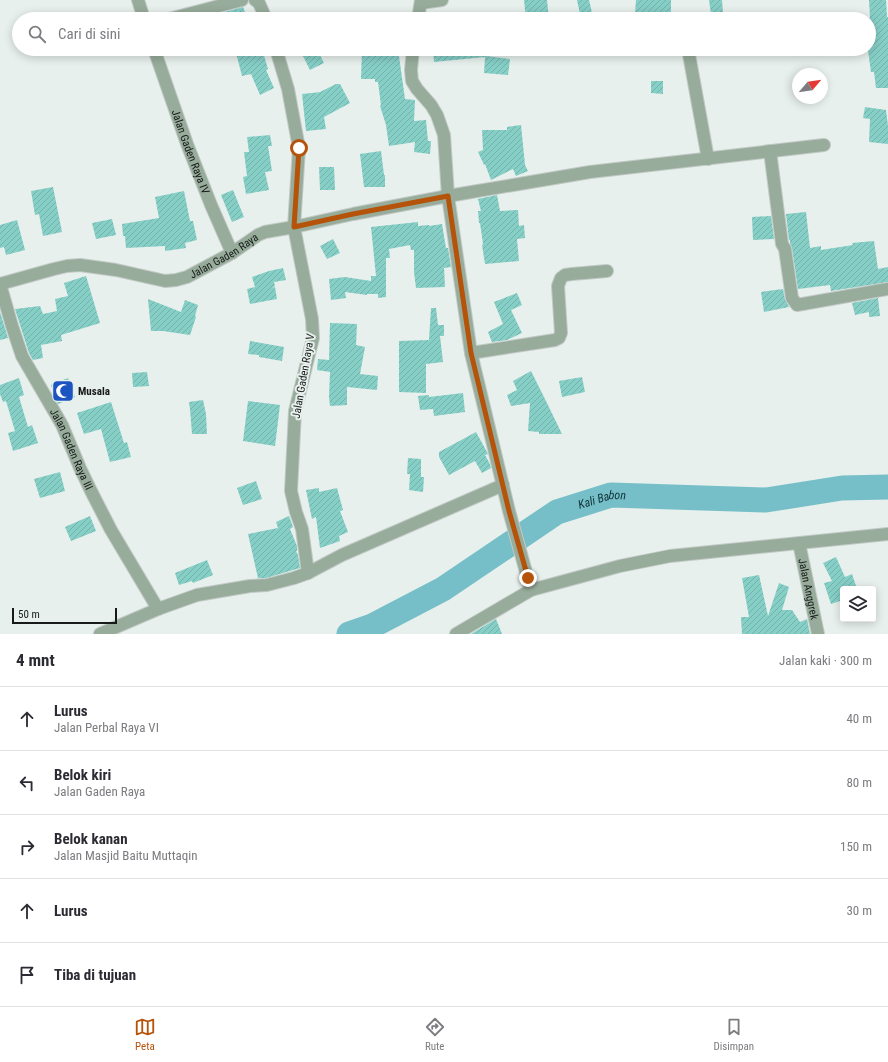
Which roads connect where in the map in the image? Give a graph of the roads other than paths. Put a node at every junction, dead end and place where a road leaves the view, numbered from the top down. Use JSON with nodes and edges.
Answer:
{"nodes":[{"id":1,"x":138,"y":0,"type":"edge"},
{"id":2,"x":242,"y":0,"type":"edge"},
{"id":3,"x":255,"y":0,"type":"edge"},
{"id":4,"x":442,"y":0,"type":"edge"},
{"id":5,"x":421,"y":2,"type":"edge"},
{"id":6,"x":142,"y":12,"type":"edge"},
{"id":7,"x":196,"y":12,"type":"edge"},
{"id":8,"x":263,"y":12,"type":"edge"},
{"id":9,"x":419,"y":12,"type":"edge"},
{"id":10,"x":156,"y":56,"type":"edge"},
{"id":11,"x":278,"y":56,"type":"edge"},
{"id":12,"x":412,"y":56,"type":"edge"},
{"id":13,"x":689,"y":56,"type":"edge"},
{"id":14,"x":824,"y":145,"type":"dead end"},
{"id":15,"x":770,"y":151,"type":"junction"},
{"id":16,"x":708,"y":158,"type":"junction"},
{"id":17,"x":448,"y":196,"type":"junction"},
{"id":18,"x":294,"y":227,"type":"junction"},
{"id":19,"x":232,"y":253,"type":"junction"},
{"id":20,"x":607,"y":271,"type":"dead end"},
{"id":21,"x":0,"y":284,"type":"edge"},
{"id":22,"x":888,"y":289,"type":"edge"},
{"id":23,"x":471,"y":353,"type":"junction"},
{"id":24,"x":503,"y":485,"type":"junction"},
{"id":25,"x":888,"y":534,"type":"edge"},
{"id":26,"x":799,"y":543,"type":"junction"},
{"id":27,"x":308,"y":573,"type":"junction"},
{"id":28,"x":530,"y":584,"type":"junction"},
{"id":29,"x":158,"y":609,"type":"junction"},
{"id":30,"x":467,"y":631,"type":"edge"},
{"id":31,"x":100,"y":634,"type":"edge"},
{"id":32,"x":456,"y":634,"type":"edge"},
{"id":33,"x":818,"y":634,"type":"edge"}],
"edges":[{"from":1,"to":6,"type":"street"},
{"from":2,"to":7,"type":"street"},
{"from":3,"to":8,"type":"street"},
{"from":4,"to":5,"type":"street"},
{"from":5,"to":9,"type":"street"},
{"from":10,"to":19,"type":"street","name":"Jalan Gaden Raya IV"},
{"from":11,"to":18,"type":"street","name":"Jalan Gaden Raya V"},
{"from":12,"to":17,"type":"street"},
{"from":13,"to":16,"type":"street"},
{"from":14,"to":15,"type":"street","name":"Jalan Gaden Raya"},
{"from":15,"to":16,"type":"street","name":"Jalan Gaden Raya"},
{"from":15,"to":22,"type":"street"},
{"from":16,"to":17,"type":"street","name":"Jalan Gaden Raya"},
{"from":17,"to":18,"type":"street","name":"Jalan Gaden Raya"},
{"from":17,"to":23,"type":"street"},
{"from":18,"to":19,"type":"street","name":"Jalan Gaden Raya"},
{"from":18,"to":27,"type":"street","name":"Jalan Gaden Raya V"},
{"from":19,"to":21,"type":"street","name":"Jalan Gaden Raya"},
{"from":20,"to":23,"type":"street"},
{"from":21,"to":29,"type":"street","name":"Jalan Gaden Raya III"},
{"from":23,"to":24,"type":"street"},
{"from":24,"to":27,"type":"street"},
{"from":24,"to":28,"type":"street"},
{"from":25,"to":26,"type":"street"},
{"from":26,"to":28,"type":"street"},
{"from":26,"to":33,"type":"street","name":"Jalan Anggrek"},
{"from":27,"to":29,"type":"street"},
{"from":28,"to":30,"type":"street"},
{"from":29,"to":31,"type":"street"},
{"from":30,"to":32,"type":"street"}]}
